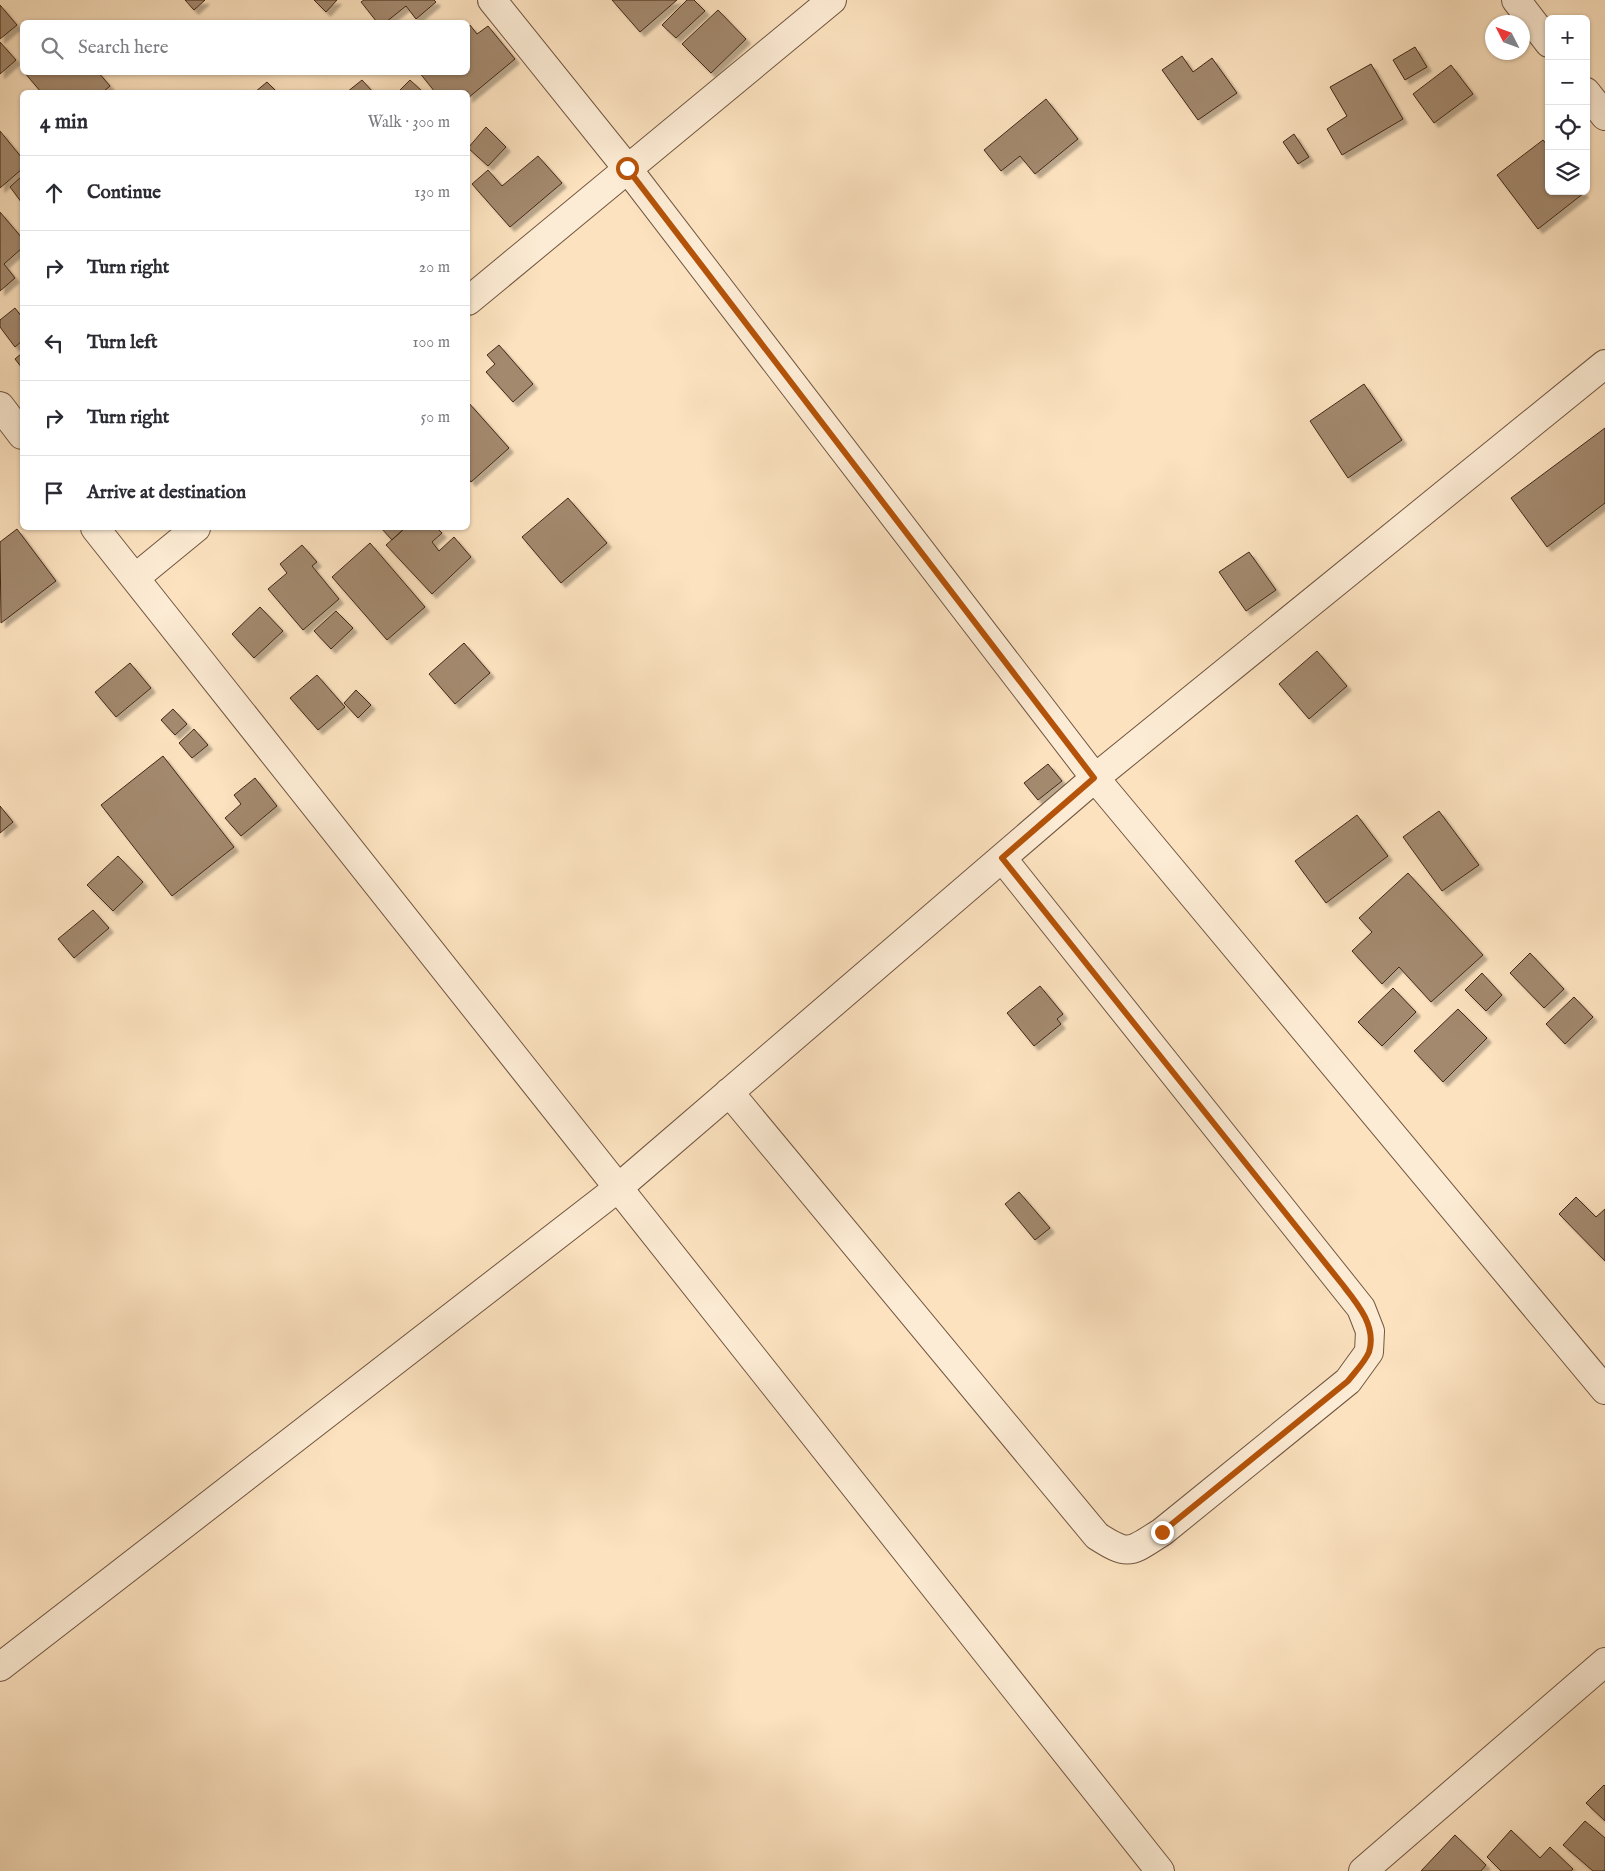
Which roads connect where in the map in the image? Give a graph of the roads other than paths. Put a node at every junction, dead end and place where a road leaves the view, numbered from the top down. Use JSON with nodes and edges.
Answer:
{"nodes":[{"id":1,"x":492,"y":0,"type":"edge"},
{"id":2,"x":832,"y":0,"type":"edge"},
{"id":3,"x":1516,"y":0,"type":"edge"},
{"id":4,"x":1545,"y":38,"type":"edge"},
{"id":5,"x":1590,"y":97,"type":"edge"},
{"id":6,"x":1605,"y":116,"type":"edge"},
{"id":7,"x":627,"y":168,"type":"junction"},
{"id":8,"x":470,"y":299,"type":"edge"},
{"id":9,"x":1605,"y":364,"type":"edge"},
{"id":10,"x":0,"y":406,"type":"edge"},
{"id":11,"x":20,"y":432,"type":"edge"},
{"id":12,"x":97,"y":530,"type":"edge"},
{"id":13,"x":194,"y":530,"type":"edge"},
{"id":14,"x":135,"y":578,"type":"junction"},
{"id":15,"x":1094,"y":778,"type":"junction"},
{"id":16,"x":1002,"y":858,"type":"junction"},
{"id":17,"x":729,"y":1092,"type":"junction"},
{"id":18,"x":618,"y":1188,"type":"junction"},
{"id":19,"x":1605,"y":1390,"type":"edge"},
{"id":20,"x":1605,"y":1662,"type":"edge"},
{"id":21,"x":0,"y":1668,"type":"edge"},
{"id":22,"x":1160,"y":1871,"type":"edge"},
{"id":23,"x":1363,"y":1871,"type":"edge"}],
"edges":[{"from":1,"to":7,"type":"street"},
{"from":2,"to":7,"type":"street"},
{"from":3,"to":4,"type":"street"},
{"from":5,"to":6,"type":"street"},
{"from":7,"to":8,"type":"street"},
{"from":7,"to":15,"type":"street"},
{"from":9,"to":15,"type":"street"},
{"from":10,"to":11,"type":"street"},
{"from":12,"to":14,"type":"street"},
{"from":13,"to":14,"type":"street"},
{"from":14,"to":18,"type":"street"},
{"from":15,"to":16,"type":"street"},
{"from":15,"to":19,"type":"street"},
{"from":16,"to":17,"type":"street"},
{"from":16,"to":17,"type":"street"},
{"from":17,"to":18,"type":"street"},
{"from":18,"to":21,"type":"street"},
{"from":18,"to":22,"type":"street"},
{"from":20,"to":23,"type":"street"}]}
